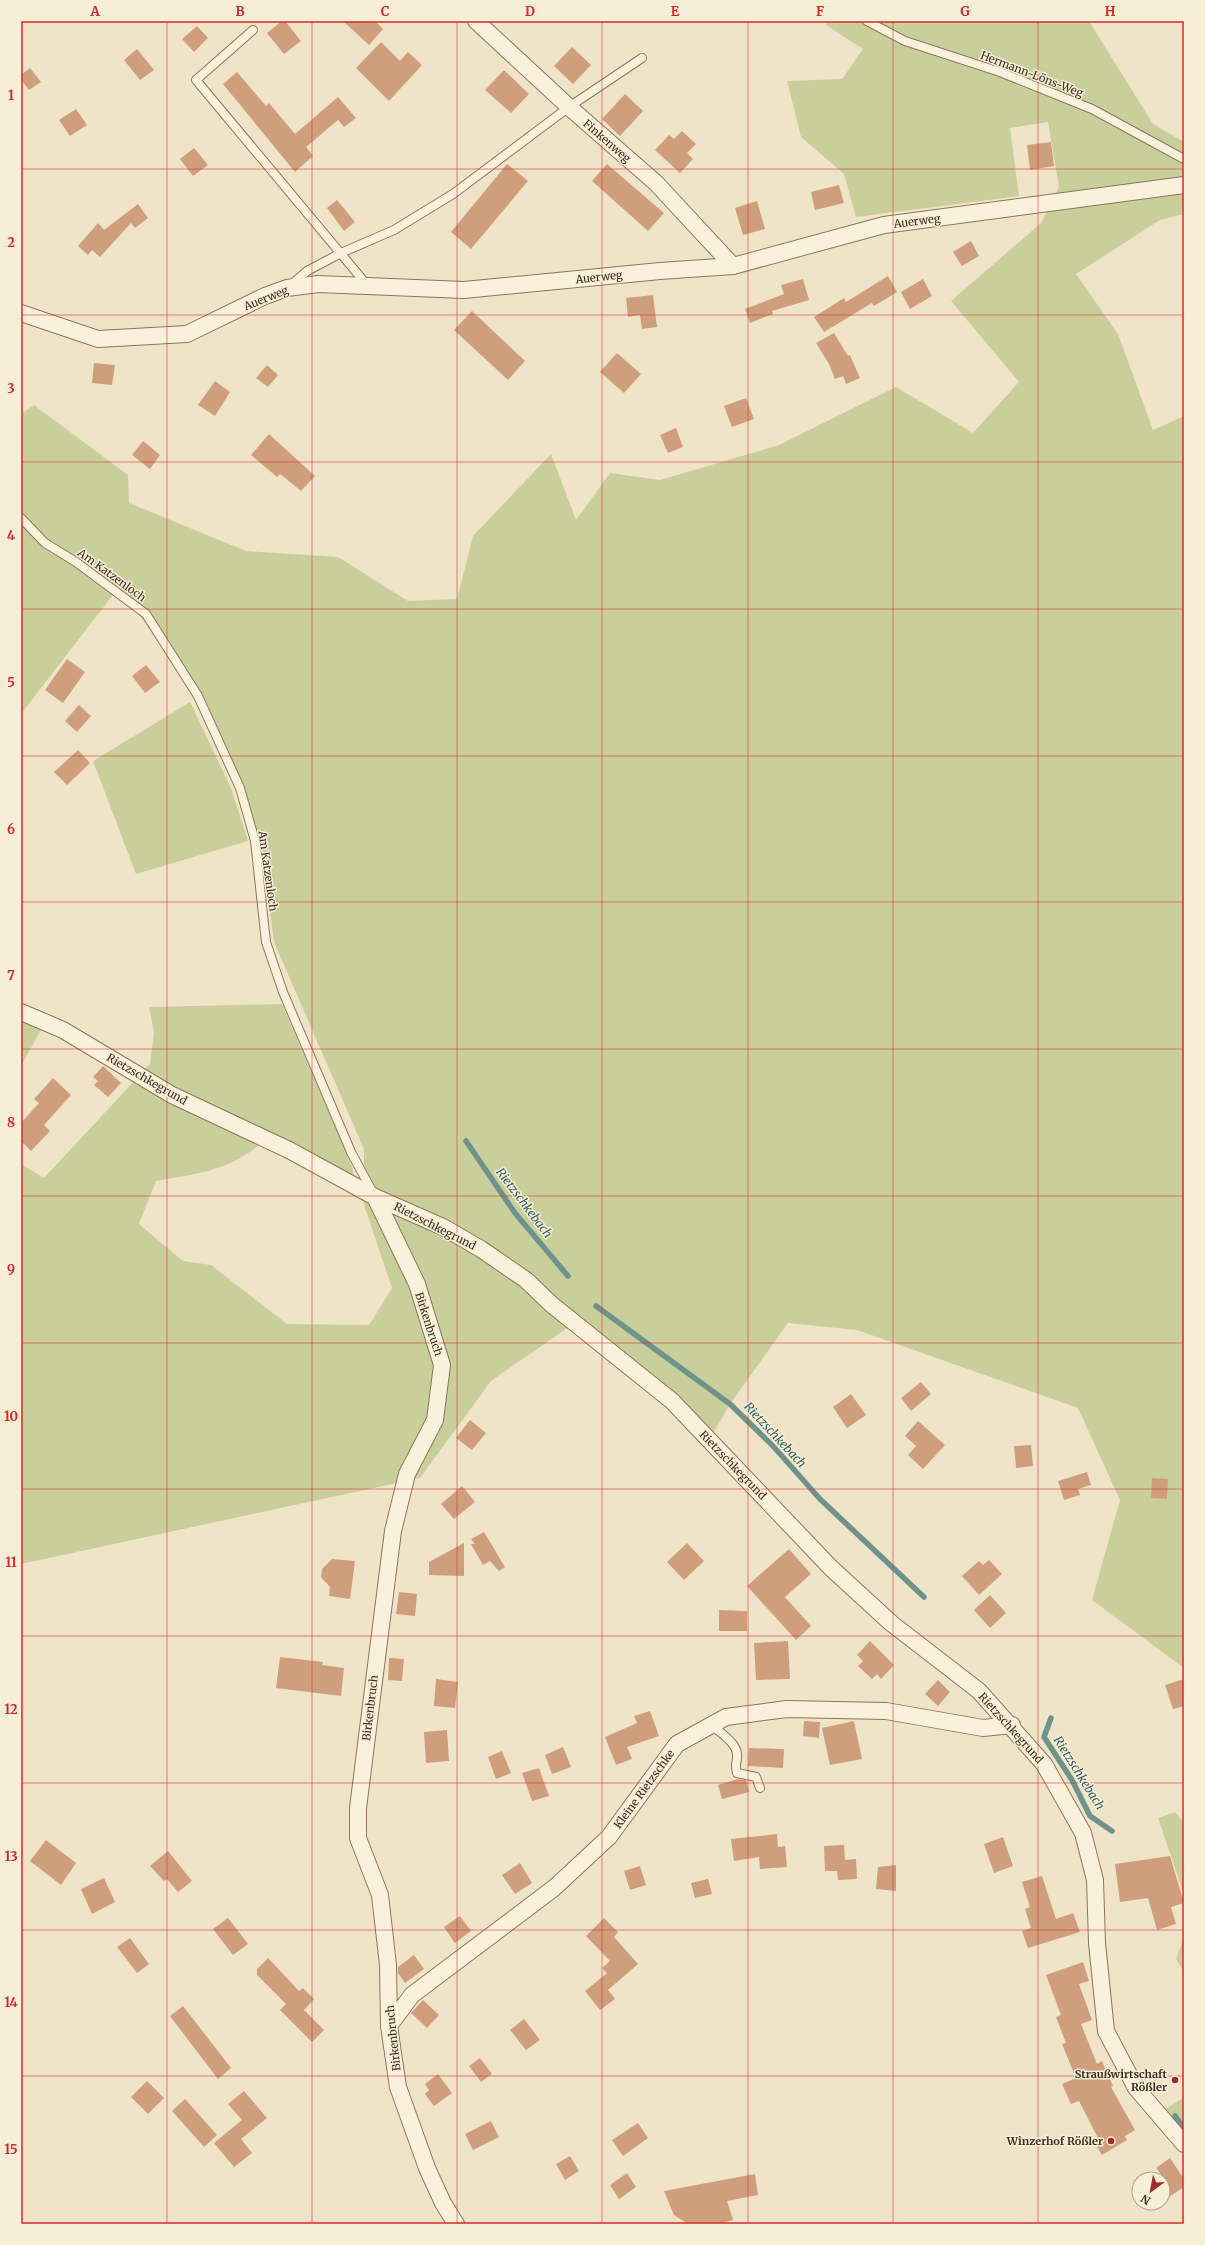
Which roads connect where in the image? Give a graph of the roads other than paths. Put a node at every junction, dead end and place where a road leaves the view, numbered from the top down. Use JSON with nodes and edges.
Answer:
{"nodes":[{"id":1,"x":476,"y":21,"type":"edge"},
{"id":2,"x":867,"y":21,"type":"edge"},
{"id":3,"x":253,"y":30,"type":"dead end"},
{"id":4,"x":642,"y":58,"type":"dead end"},
{"id":5,"x":569,"y":107,"type":"junction"},
{"id":6,"x":1184,"y":160,"type":"edge"},
{"id":7,"x":1184,"y":185,"type":"edge"},
{"id":8,"x":341,"y":253,"type":"junction"},
{"id":9,"x":733,"y":266,"type":"junction"},
{"id":10,"x":368,"y":286,"type":"junction"},
{"id":11,"x":287,"y":288,"type":"junction"},
{"id":12,"x":21,"y":313,"type":"edge"},
{"id":13,"x":21,"y":518,"type":"edge"},
{"id":14,"x":21,"y":1012,"type":"edge"},
{"id":15,"x":375,"y":1197,"type":"junction"},
{"id":16,"x":712,"y":1725,"type":"junction"},
{"id":17,"x":1012,"y":1726,"type":"junction"},
{"id":18,"x":760,"y":1788,"type":"dead end"},
{"id":19,"x":389,"y":2026,"type":"junction"},
{"id":20,"x":1184,"y":2144,"type":"edge"},
{"id":21,"x":456,"y":2224,"type":"edge"}],
"edges":[{"from":1,"to":5,"type":"street","name":"Finkenweg"},
{"from":2,"to":6,"type":"lane","name":"Hermann-Löns-Weg"},
{"from":3,"to":8,"type":"lane"},
{"from":4,"to":5,"type":"lane"},
{"from":5,"to":8,"type":"lane"},
{"from":5,"to":9,"type":"street","name":"Finkenweg"},
{"from":7,"to":9,"type":"street","name":"Auerweg"},
{"from":8,"to":10,"type":"lane"},
{"from":8,"to":11,"type":"lane"},
{"from":9,"to":10,"type":"street","name":"Auerweg"},
{"from":10,"to":11,"type":"street","name":"Auerweg"},
{"from":11,"to":12,"type":"street","name":"Auerweg"},
{"from":13,"to":15,"type":"lane","name":"Am Katzenloch"},
{"from":14,"to":15,"type":"street","name":"Rietzschkegrund"},
{"from":15,"to":17,"type":"street","name":"Rietzschkegrund"},
{"from":15,"to":19,"type":"street","name":"Birkenbruch"},
{"from":16,"to":17,"type":"street","name":"Kleine Rietzschke"},
{"from":16,"to":18,"type":"lane"},
{"from":16,"to":19,"type":"street","name":"Kleine Rietzschke"},
{"from":17,"to":20,"type":"street","name":"Rietzschkegrund"},
{"from":19,"to":21,"type":"street","name":"Birkenbruch"}]}
